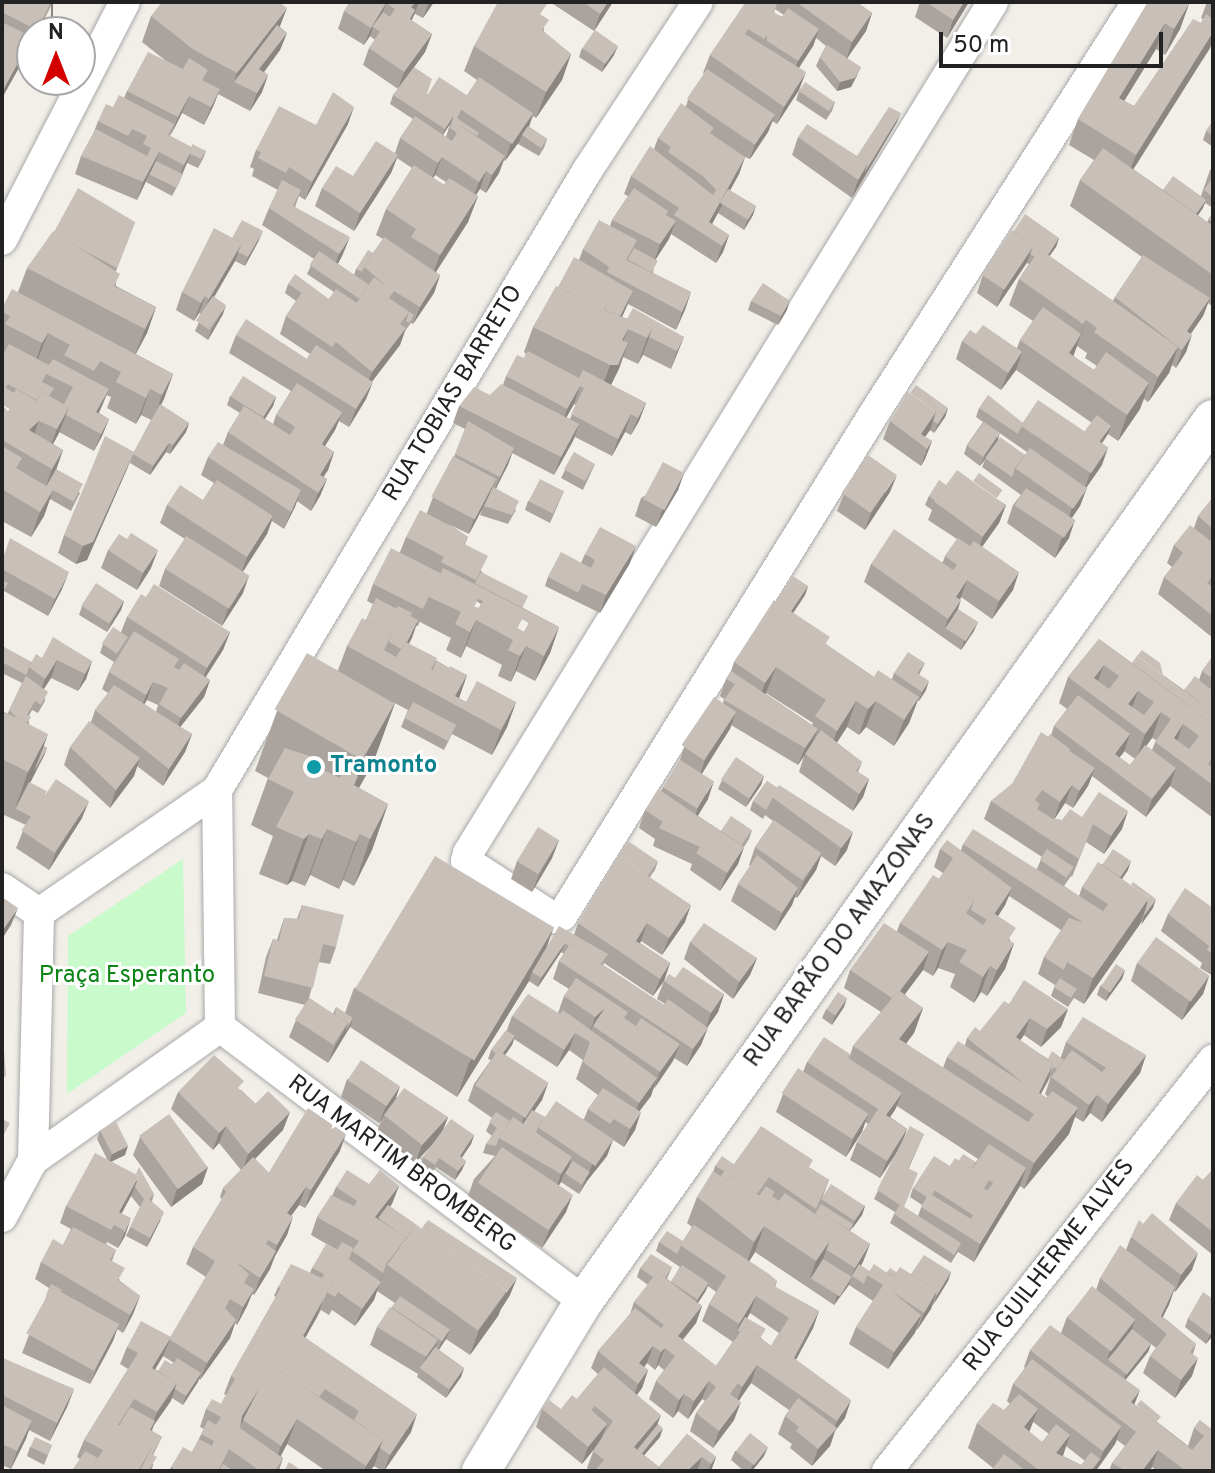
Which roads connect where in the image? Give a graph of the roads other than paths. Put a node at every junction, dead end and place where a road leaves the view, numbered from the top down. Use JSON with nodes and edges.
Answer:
{"nodes":[{"id":1,"x":125,"y":2,"type":"edge"},
{"id":2,"x":698,"y":2,"type":"edge"},
{"id":3,"x":993,"y":2,"type":"edge"},
{"id":4,"x":1137,"y":2,"type":"edge"},
{"id":5,"x":2,"y":240,"type":"edge"},
{"id":6,"x":1213,"y":419,"type":"edge"},
{"id":7,"x":217,"y":790,"type":"junction"},
{"id":8,"x":2,"y":888,"type":"edge"},
{"id":9,"x":39,"y":913,"type":"junction"},
{"id":10,"x":220,"y":1027,"type":"junction"},
{"id":11,"x":1213,"y":1060,"type":"edge"},
{"id":12,"x":33,"y":1160,"type":"junction"},
{"id":13,"x":2,"y":1217,"type":"edge"},
{"id":14,"x":584,"y":1301,"type":"junction"},
{"id":15,"x":481,"y":1471,"type":"edge"},
{"id":16,"x":887,"y":1471,"type":"edge"}],
"edges":[{"from":1,"to":5,"type":"street"},
{"from":2,"to":7,"type":"street","name":"RUA TOBIAS BARRETO"},
{"from":3,"to":4,"type":"street"},
{"from":6,"to":14,"type":"street","name":"RUA BARÃO DO AMAZONAS"},
{"from":7,"to":9,"type":"street","name":"RUA TOBIAS BARRETO"},
{"from":7,"to":10,"type":"street"},
{"from":8,"to":9,"type":"street"},
{"from":9,"to":12,"type":"street"},
{"from":10,"to":12,"type":"street"},
{"from":10,"to":14,"type":"street","name":"RUA MARTIM BROMBERG"},
{"from":11,"to":16,"type":"street","name":"RUA GUILHERME ALVES"},
{"from":12,"to":13,"type":"street"},
{"from":14,"to":15,"type":"street","name":"RUA BARÃO DO AMAZONAS"}]}
